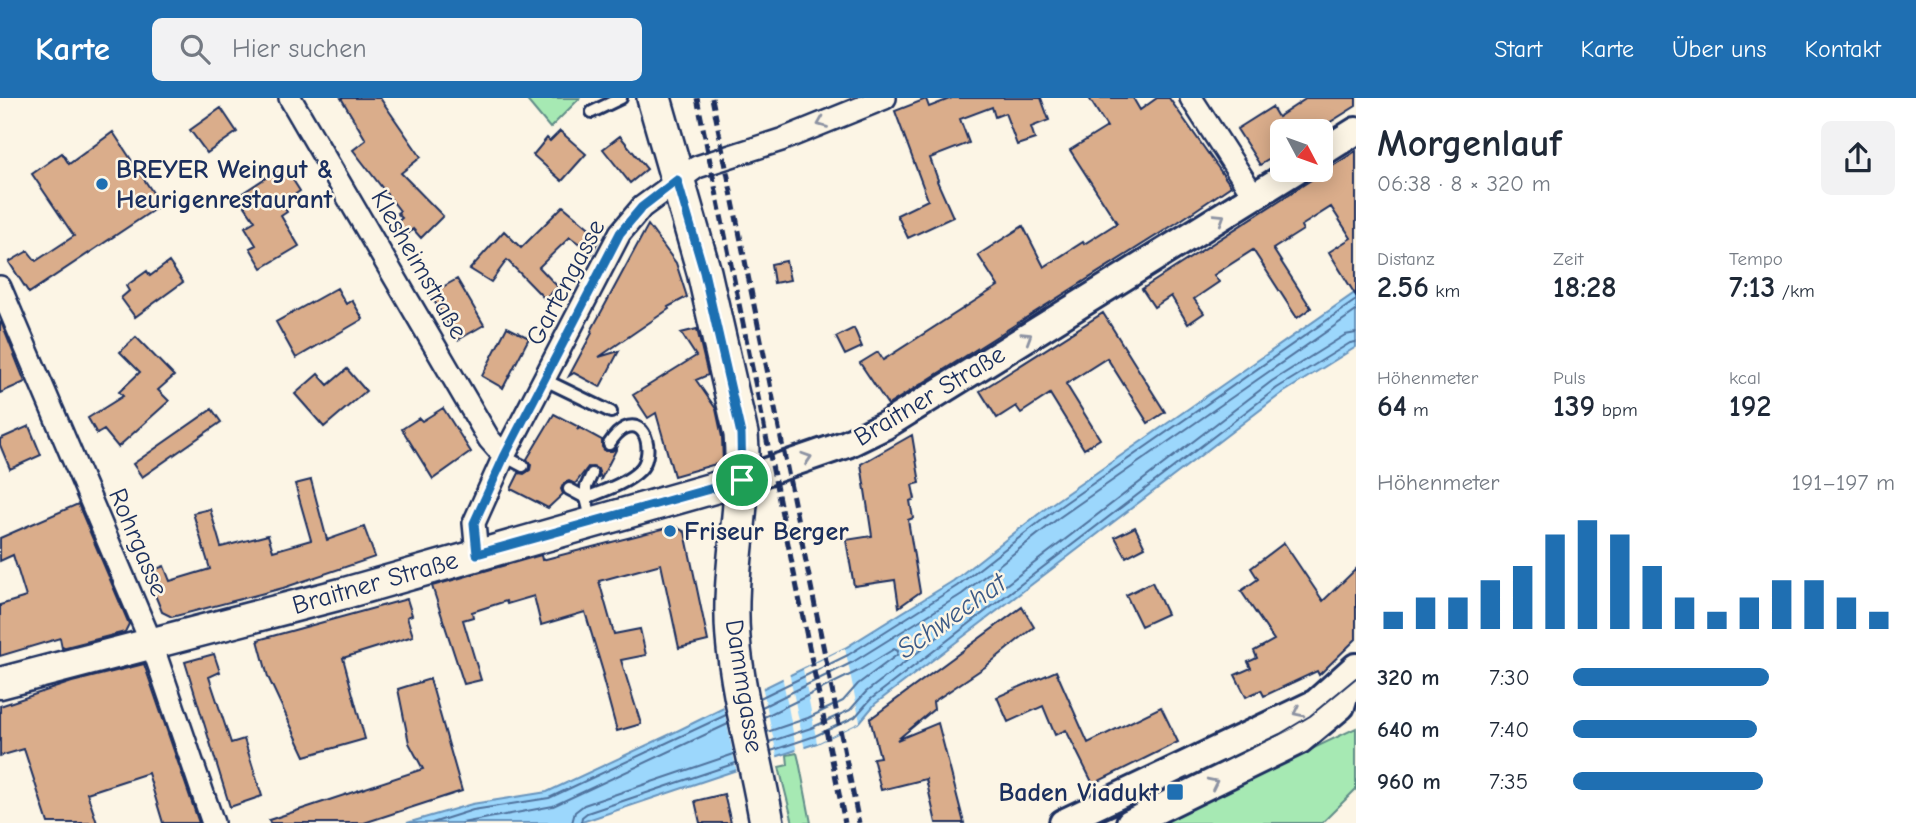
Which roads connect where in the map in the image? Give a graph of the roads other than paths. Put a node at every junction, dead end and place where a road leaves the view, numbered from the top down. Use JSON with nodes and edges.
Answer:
{"nodes":[{"id":1,"x":290,"y":98,"type":"edge"},
{"id":2,"x":621,"y":98,"type":"edge"},
{"id":3,"x":654,"y":98,"type":"edge"},
{"id":4,"x":885,"y":98,"type":"edge"},
{"id":5,"x":1191,"y":98,"type":"edge"},
{"id":6,"x":592,"y":112,"type":"dead end"},
{"id":7,"x":1356,"y":131,"type":"edge"},
{"id":8,"x":1334,"y":145,"type":"edge"},
{"id":9,"x":677,"y":180,"type":"junction"},
{"id":10,"x":1277,"y":182,"type":"edge"},
{"id":11,"x":1254,"y":196,"type":"junction"},
{"id":12,"x":0,"y":287,"type":"edge"},
{"id":13,"x":545,"y":380,"type":"junction"},
{"id":14,"x":611,"y":412,"type":"dead end"},
{"id":15,"x":609,"y":444,"type":"dead end"},
{"id":16,"x":514,"y":461,"type":"junction"},
{"id":17,"x":592,"y":474,"type":"dead end"},
{"id":18,"x":742,"y":480,"type":"junction"},
{"id":19,"x":569,"y":489,"type":"dead end"},
{"id":20,"x":589,"y":510,"type":"junction"},
{"id":21,"x":477,"y":554,"type":"junction"},
{"id":22,"x":151,"y":642,"type":"junction"},
{"id":23,"x":1355,"y":671,"type":"edge"},
{"id":24,"x":0,"y":683,"type":"edge"},
{"id":25,"x":213,"y":823,"type":"edge"},
{"id":26,"x":767,"y":823,"type":"edge"},
{"id":27,"x":1063,"y":823,"type":"edge"},
{"id":28,"x":1130,"y":823,"type":"edge"}],
"edges":[{"from":1,"to":16,"type":"street","name":"Klesheimstraße"},
{"from":2,"to":6,"type":"lane"},
{"from":3,"to":9,"type":"main road","name":"Dammgasse"},
{"from":4,"to":9,"type":"street","name":"Gartengasse","one_way":true},
{"from":5,"to":11,"type":"street"},
{"from":7,"to":8,"type":"street"},
{"from":9,"to":13,"type":"street","name":"Gartengasse"},
{"from":9,"to":18,"type":"main road","name":"Dammgasse"},
{"from":10,"to":11,"type":"street","name":"Braitner Straße"},
{"from":18,"to":11,"type":"street","name":"Braitner Straße","one_way":true},
{"from":12,"to":22,"type":"street","name":"Rohrgasse"},
{"from":13,"to":14,"type":"lane"},
{"from":13,"to":16,"type":"street","name":"Gartengasse"},
{"from":15,"to":20,"type":"lane"},
{"from":16,"to":21,"type":"street","name":"Gartengasse"},
{"from":17,"to":20,"type":"lane"},
{"from":18,"to":20,"type":"main road","name":"Braitner Straße"},
{"from":18,"to":26,"type":"main road","name":"Dammgasse"},
{"from":19,"to":20,"type":"lane"},
{"from":20,"to":21,"type":"main road","name":"Braitner Straße"},
{"from":21,"to":22,"type":"main road","name":"Braitner Straße"},
{"from":22,"to":24,"type":"main road","name":"Braitner Straße"},
{"from":22,"to":25,"type":"street","name":"Rohrgasse"},
{"from":23,"to":27,"type":"street","one_way":true},
{"from":28,"to":23,"type":"street","one_way":true}]}
